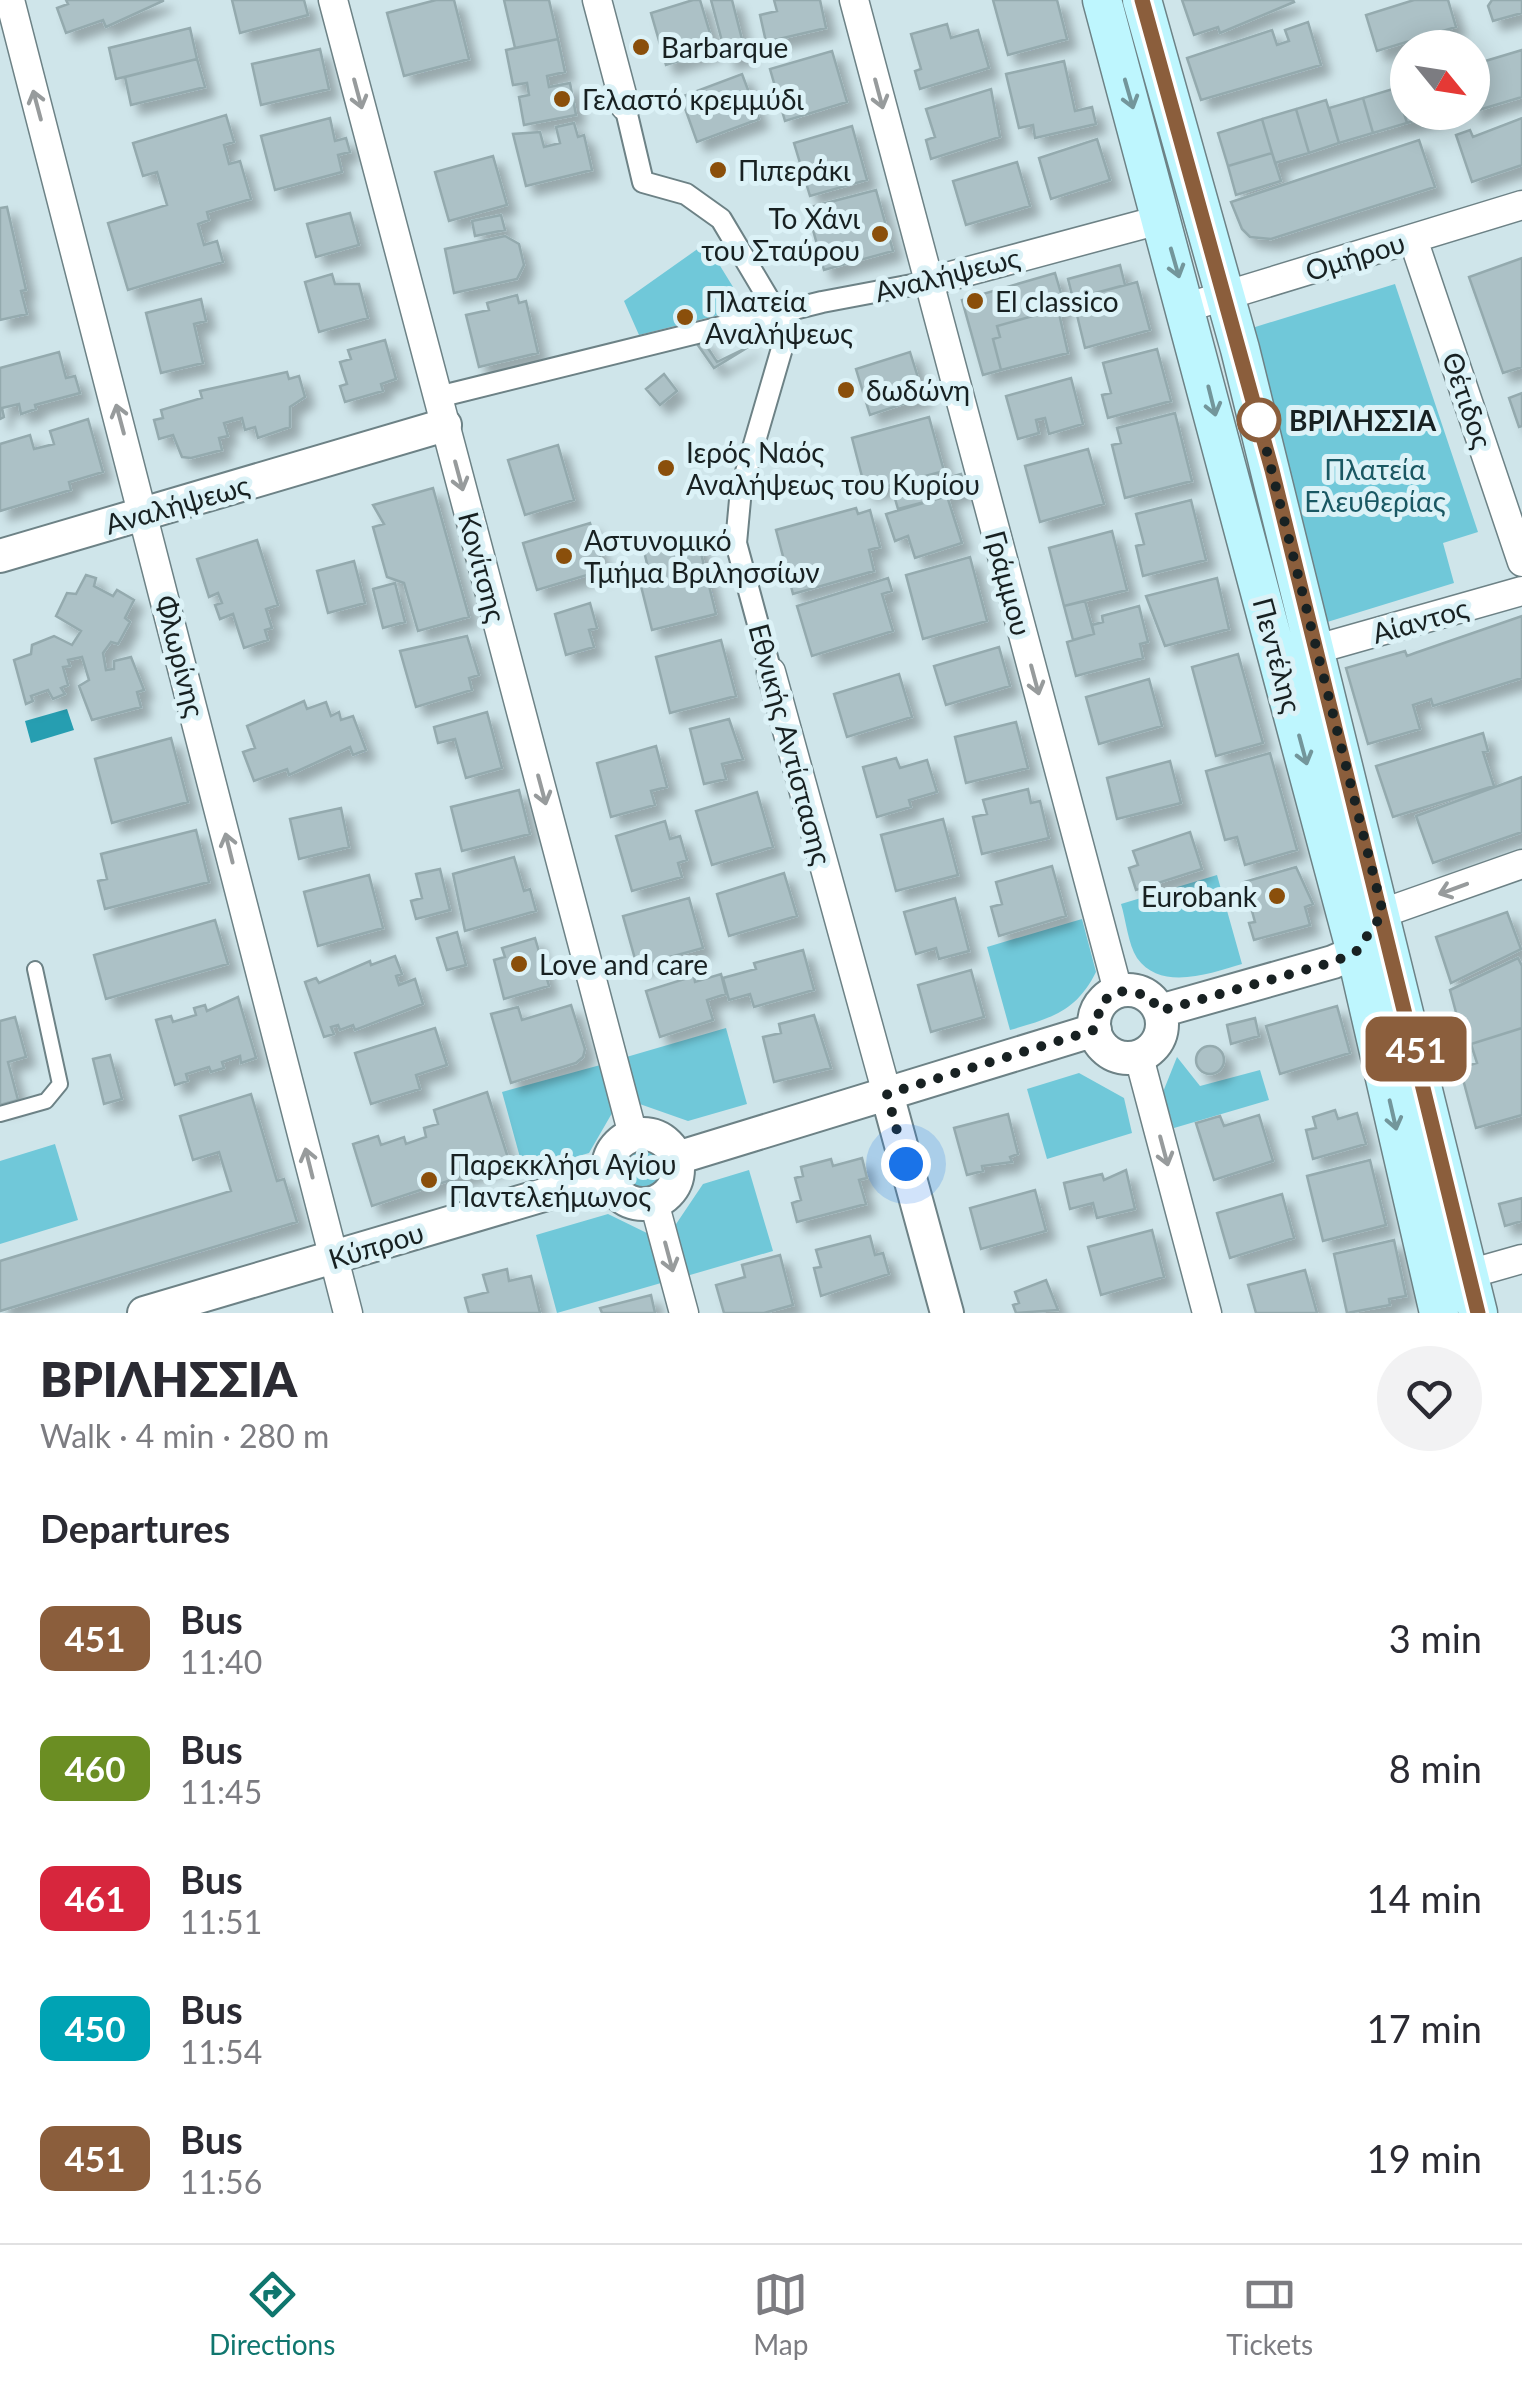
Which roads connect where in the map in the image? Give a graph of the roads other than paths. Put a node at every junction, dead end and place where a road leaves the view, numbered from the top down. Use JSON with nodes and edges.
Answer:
{"nodes":[{"id":1,"x":10,"y":0,"type":"edge"},
{"id":2,"x":334,"y":0,"type":"edge"},
{"id":3,"x":597,"y":0,"type":"edge"},
{"id":4,"x":854,"y":0,"type":"edge"},
{"id":5,"x":1102,"y":0,"type":"edge"},
{"id":6,"x":1142,"y":0,"type":"edge"},
{"id":7,"x":624,"y":106,"type":"joint"},
{"id":8,"x":1522,"y":205,"type":"edge"},
{"id":9,"x":1163,"y":219,"type":"junction"},
{"id":10,"x":1413,"y":239,"type":"junction"},
{"id":11,"x":928,"y":282,"type":"junction"},
{"id":12,"x":1226,"y":295,"type":"junction"},
{"id":13,"x":1188,"y":307,"type":"junction"},
{"id":14,"x":777,"y":313,"type":"junction"},
{"id":15,"x":451,"y":413,"type":"junction"},
{"id":16,"x":145,"y":514,"type":"junction"},
{"id":17,"x":0,"y":556,"type":"edge"},
{"id":18,"x":1522,"y":562,"type":"edge"},
{"id":19,"x":1522,"y":590,"type":"edge"},
{"id":20,"x":1317,"y":649,"type":"junction"},
{"id":21,"x":771,"y":672,"type":"joint"},
{"id":22,"x":1522,"y":864,"type":"edge"},
{"id":23,"x":1383,"y":913,"type":"junction"},
{"id":24,"x":1356,"y":952,"type":"junction"},
{"id":25,"x":36,"y":969,"type":"dead end"},
{"id":26,"x":1118,"y":991,"type":"junction"},
{"id":27,"x":1160,"y":1011,"type":"junction"},
{"id":28,"x":1094,"y":1030,"type":"junction"},
{"id":29,"x":1139,"y":1057,"type":"junction"},
{"id":30,"x":887,"y":1094,"type":"junction"},
{"id":31,"x":0,"y":1114,"type":"edge"},
{"id":32,"x":633,"y":1134,"type":"junction"},
{"id":33,"x":676,"y":1158,"type":"junction"},
{"id":34,"x":608,"y":1176,"type":"junction"},
{"id":35,"x":654,"y":1202,"type":"junction"},
{"id":36,"x":333,"y":1257,"type":"junction"},
{"id":37,"x":1522,"y":1260,"type":"edge"},
{"id":38,"x":1469,"y":1274,"type":"junction"},
{"id":39,"x":144,"y":1313,"type":"edge"},
{"id":40,"x":348,"y":1313,"type":"edge"},
{"id":41,"x":684,"y":1313,"type":"edge"},
{"id":42,"x":948,"y":1313,"type":"edge"},
{"id":43,"x":1207,"y":1313,"type":"edge"},
{"id":44,"x":1439,"y":1313,"type":"edge"},
{"id":45,"x":1478,"y":1313,"type":"edge"}],
"edges":[{"from":16,"to":1,"type":"street","name":"Φλωρίνης","one_way":true},
{"from":2,"to":15,"type":"street","name":"Κονίτσης","one_way":true},
{"from":3,"to":7,"type":"street","name":"Εθνικής Αντίστασης"},
{"from":4,"to":11,"type":"street","name":"Γράμμου","one_way":true},
{"from":5,"to":9,"type":"main road","name":"Πεντέλης","one_way":true},
{"from":6,"to":12,"type":"main road","name":"Πεντέλης"},
{"from":7,"to":14,"type":"street","name":"Εθνικής Αντίστασης"},
{"from":8,"to":10,"type":"street","name":"Ομήρου"},
{"from":9,"to":11,"type":"street","name":"Αναλήψεως"},
{"from":9,"to":13,"type":"main road","name":"Πεντέλης","one_way":true},
{"from":10,"to":12,"type":"street","name":"Ομήρου"},
{"from":10,"to":18,"type":"street","name":"Θέτιδος"},
{"from":11,"to":14,"type":"street","name":"Αναλήψεως"},
{"from":11,"to":26,"type":"street","name":"Γράμμου","one_way":true},
{"from":12,"to":13,"type":"street","name":"Ομήρου"},
{"from":12,"to":20,"type":"main road","name":"Πεντέλης"},
{"from":13,"to":24,"type":"main road","name":"Πεντέλης","one_way":true},
{"from":14,"to":15,"type":"street","name":"Αναλήψεως"},
{"from":14,"to":21,"type":"street","name":"Εθνικής Αντίστασης"},
{"from":15,"to":16,"type":"street","name":"Αναλήψεως"},
{"from":15,"to":32,"type":"street","name":"Κονίτσης","one_way":true},
{"from":16,"to":17,"type":"street","name":"Αναλήψεως"},
{"from":36,"to":16,"type":"street","name":"Φλωρίνης","one_way":true},
{"from":19,"to":20,"type":"street","name":"Αίαντος"},
{"from":20,"to":23,"type":"main road","name":"Πεντέλης"},
{"from":21,"to":30,"type":"street","name":"Εθνικής Αντίστασης"},
{"from":22,"to":23,"type":"street","one_way":true},
{"from":23,"to":24,"type":"street"},
{"from":23,"to":38,"type":"main road","name":"Πεντέλης"},
{"from":24,"to":27,"type":"street"},
{"from":24,"to":44,"type":"main road","name":"Πεντέλης","one_way":true},
{"from":25,"to":31,"type":"lane"},
{"from":26,"to":27,"type":"street"},
{"from":26,"to":28,"type":"street"},
{"from":27,"to":29,"type":"street"},
{"from":28,"to":29,"type":"street"},
{"from":28,"to":30,"type":"street"},
{"from":29,"to":43,"type":"street","one_way":true},
{"from":30,"to":33,"type":"street"},
{"from":30,"to":42,"type":"street","name":"Εθνικής Αντίστασης"},
{"from":32,"to":33,"type":"street"},
{"from":32,"to":34,"type":"street"},
{"from":33,"to":35,"type":"street"},
{"from":34,"to":35,"type":"street"},
{"from":34,"to":36,"type":"street","name":"Κύπρου"},
{"from":35,"to":41,"type":"street","one_way":true},
{"from":36,"to":39,"type":"street","name":"Κύπρου"},
{"from":36,"to":40,"type":"street","name":"Φλωρίνης"},
{"from":37,"to":38,"type":"street"},
{"from":38,"to":45,"type":"main road","name":"Πεντέλης"}]}
